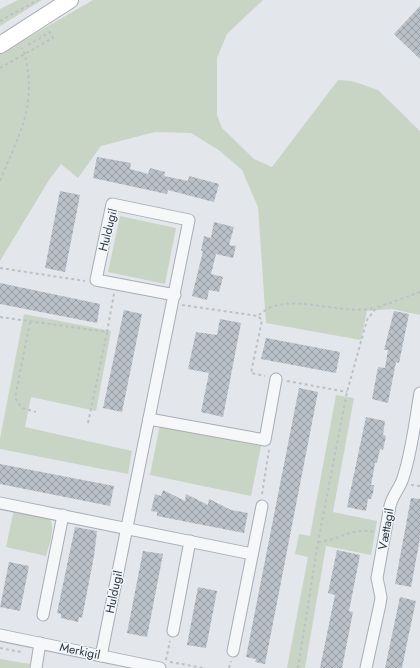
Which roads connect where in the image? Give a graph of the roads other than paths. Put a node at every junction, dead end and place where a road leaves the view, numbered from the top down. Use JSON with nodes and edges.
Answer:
{"nodes":[{"id":1,"x":70,"y":0,"type":"edge"},
{"id":2,"x":0,"y":45,"type":"edge"},
{"id":3,"x":174,"y":300,"type":"junction"},
{"id":4,"x":276,"y":379,"type":"road end"},
{"id":5,"x":420,"y":393,"type":"edge"},
{"id":6,"x":150,"y":419,"type":"junction"},
{"id":7,"x":0,"y":503,"type":"edge"},
{"id":8,"x":262,"y":506,"type":"dead end"},
{"id":9,"x":63,"y":515,"type":"junction"},
{"id":10,"x":127,"y":528,"type":"junction"},
{"id":11,"x":190,"y":541,"type":"junction"},
{"id":12,"x":252,"y":554,"type":"junction"},
{"id":13,"x":43,"y":615,"type":"dead end"},
{"id":14,"x":173,"y":630,"type":"road end"},
{"id":15,"x":0,"y":635,"type":"edge"},
{"id":16,"x":40,"y":643,"type":"junction"},
{"id":17,"x":232,"y":652,"type":"dead end"},
{"id":18,"x":101,"y":656,"type":"junction"},
{"id":19,"x":36,"y":668,"type":"edge"},
{"id":20,"x":160,"y":668,"type":"edge"},
{"id":21,"x":366,"y":668,"type":"edge"}],
"edges":[{"from":1,"to":2,"type":"main road"},
{"from":3,"to":3,"type":"street","name":"Huldugil"},
{"from":3,"to":6,"type":"street","name":"Huldugil"},
{"from":4,"to":6,"type":"street"},
{"from":5,"to":21,"type":"street","name":"Vættagil"},
{"from":6,"to":10,"type":"street","name":"Huldugil"},
{"from":7,"to":9,"type":"street"},
{"from":8,"to":12,"type":"street"},
{"from":9,"to":10,"type":"street"},
{"from":9,"to":13,"type":"street"},
{"from":10,"to":11,"type":"street"},
{"from":10,"to":18,"type":"street","name":"Huldugil"},
{"from":11,"to":12,"type":"street"},
{"from":11,"to":14,"type":"street"},
{"from":12,"to":17,"type":"street"},
{"from":15,"to":16,"type":"street","name":"Merkigil"},
{"from":16,"to":18,"type":"street","name":"Merkigil"},
{"from":16,"to":19,"type":"street"},
{"from":18,"to":20,"type":"street","name":"Merkigil"}]}
